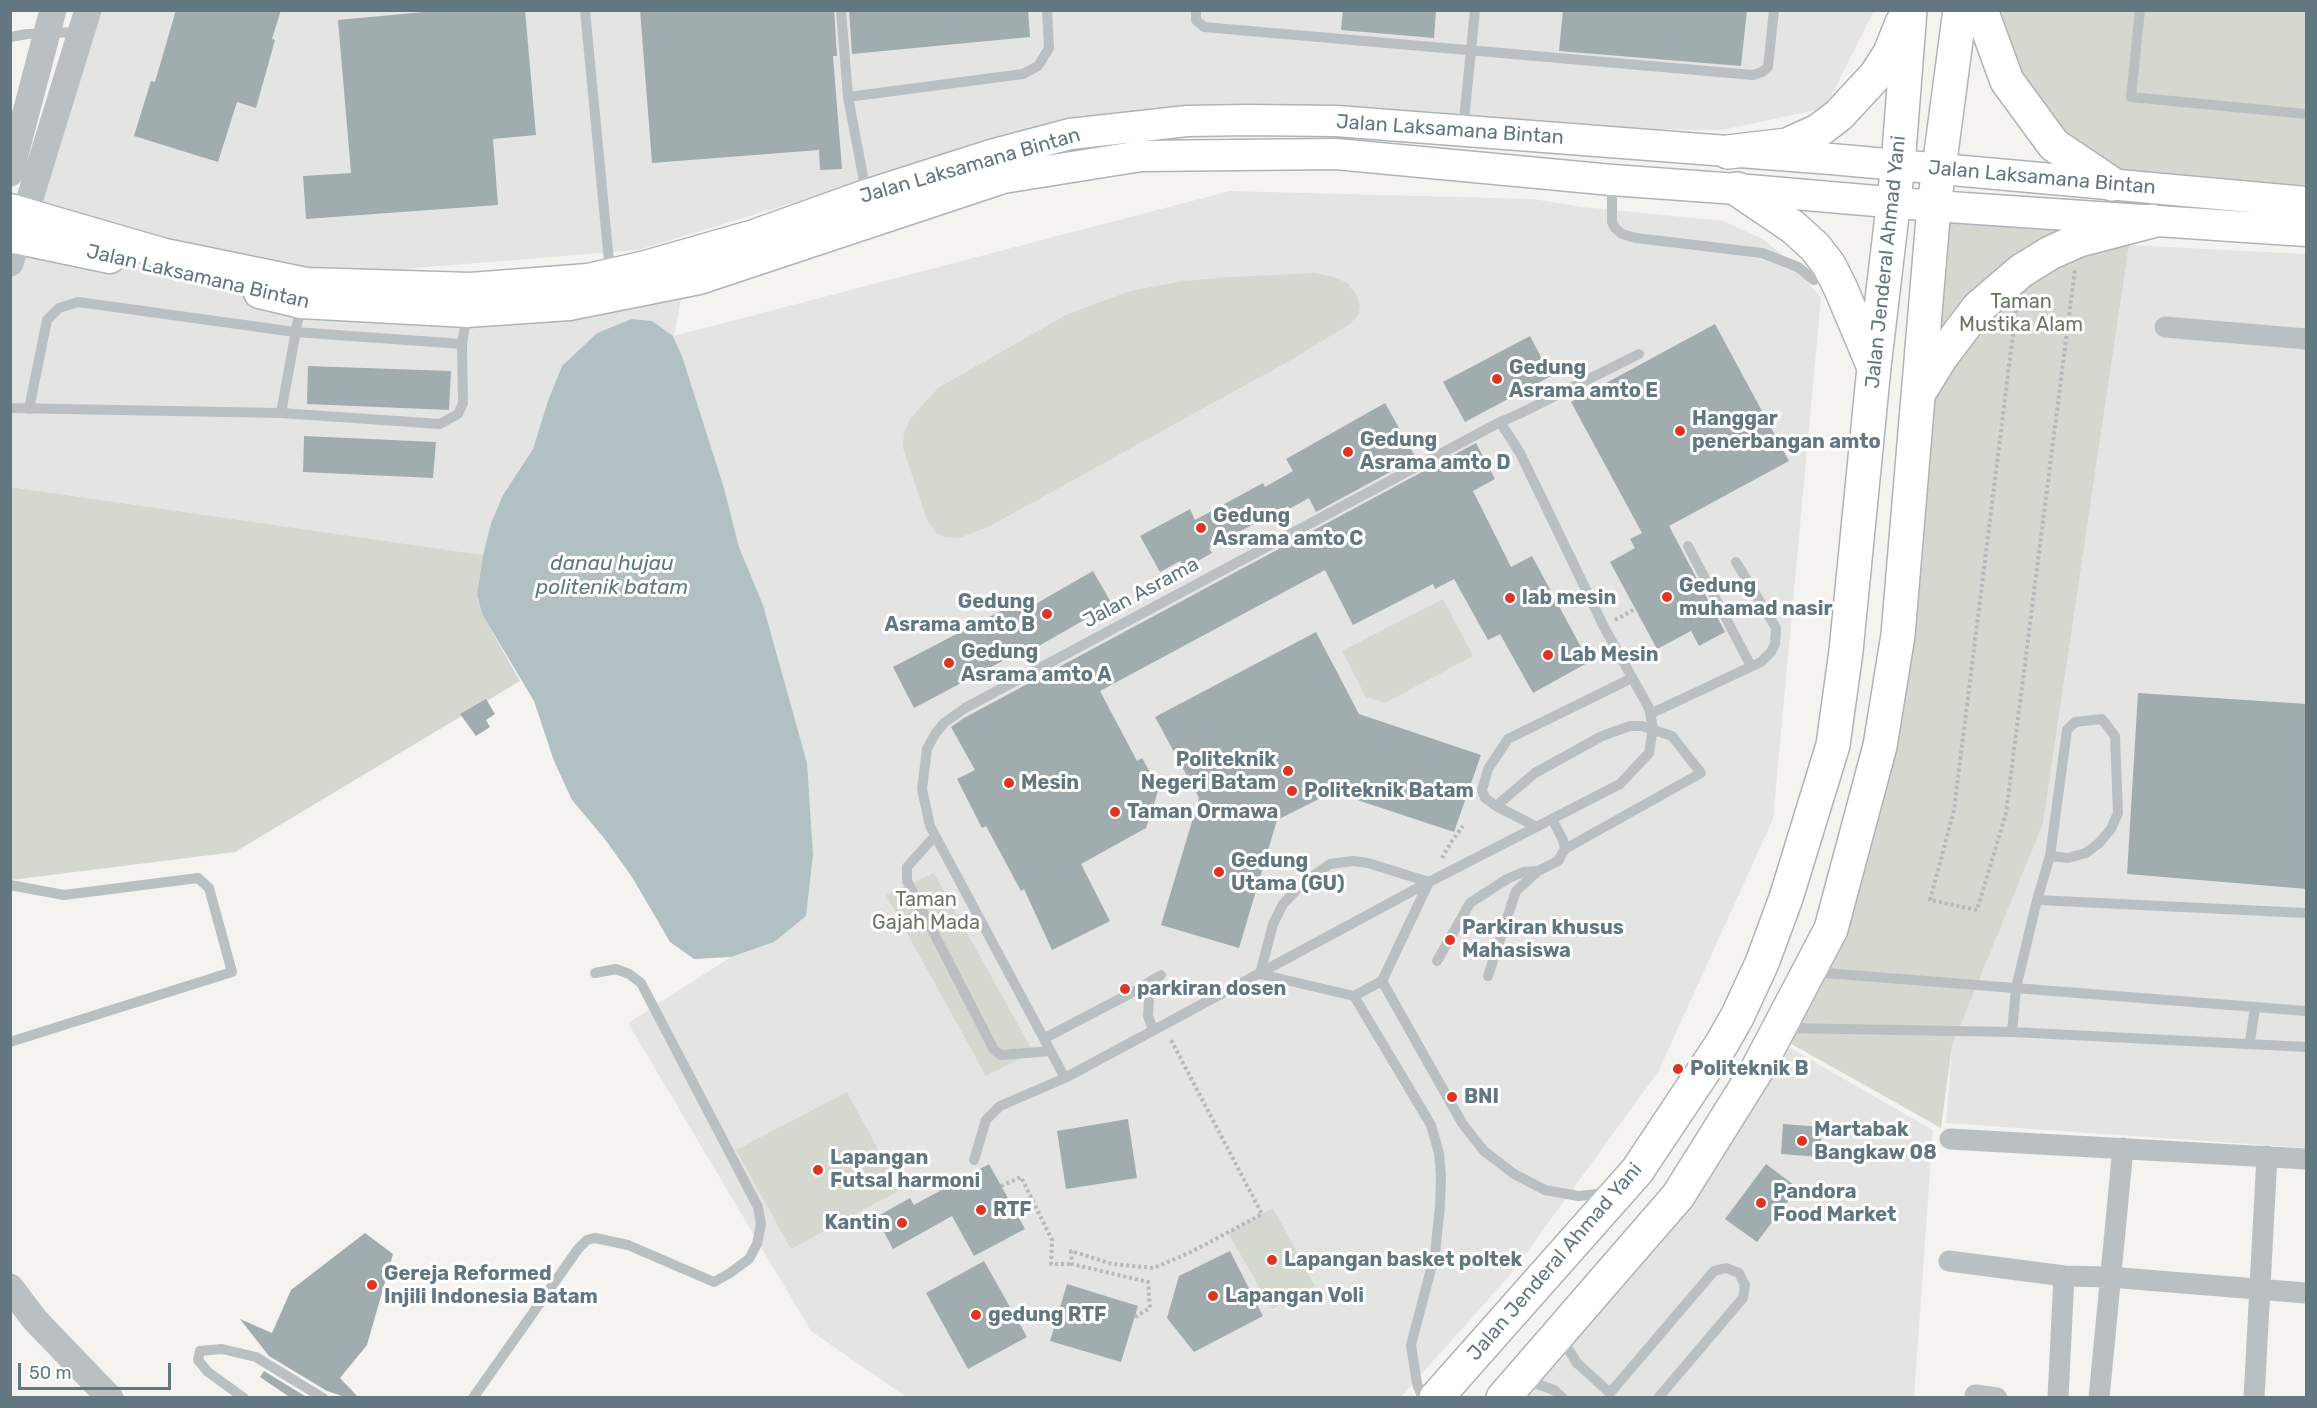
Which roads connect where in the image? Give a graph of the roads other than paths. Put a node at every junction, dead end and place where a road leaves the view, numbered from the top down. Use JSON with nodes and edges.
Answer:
{"nodes":[{"id":1,"x":585,"y":10,"type":"edge"},
{"id":2,"x":841,"y":10,"type":"edge"},
{"id":3,"x":1047,"y":10,"type":"edge"},
{"id":4,"x":1196,"y":10,"type":"edge"},
{"id":5,"x":1475,"y":10,"type":"edge"},
{"id":6,"x":1774,"y":10,"type":"edge"},
{"id":7,"x":1909,"y":10,"type":"edge"},
{"id":8,"x":1960,"y":10,"type":"edge"},
{"id":9,"x":1981,"y":10,"type":"edge"},
{"id":10,"x":2140,"y":10,"type":"edge"},
{"id":11,"x":85,"y":21,"type":"edge"},
{"id":12,"x":50,"y":22,"type":"edge"},
{"id":13,"x":10,"y":37,"type":"edge"},
{"id":14,"x":1470,"y":49,"type":"junction"},
{"id":15,"x":848,"y":97,"type":"junction"},
{"id":16,"x":2307,"y":114,"type":"edge"},
{"id":17,"x":1336,"y":121,"type":"junction"},
{"id":18,"x":1463,"y":131,"type":"junction"},
{"id":19,"x":1728,"y":153,"type":"junction"},
{"id":20,"x":1336,"y":154,"type":"junction"},
{"id":21,"x":1898,"y":165,"type":"junction"},
{"id":22,"x":1938,"y":169,"type":"junction"},
{"id":23,"x":10,"y":173,"type":"edge"},
{"id":24,"x":1612,"y":180,"type":"junction"},
{"id":25,"x":2112,"y":184,"type":"junction"},
{"id":26,"x":1737,"y":189,"type":"junction"},
{"id":27,"x":866,"y":195,"type":"junction"},
{"id":28,"x":1894,"y":201,"type":"junction"},
{"id":29,"x":2307,"y":202,"type":"edge"},
{"id":30,"x":1934,"y":206,"type":"junction"},
{"id":31,"x":2152,"y":221,"type":"junction"},
{"id":32,"x":2307,"y":231,"type":"edge"},
{"id":33,"x":15,"y":232,"type":"edge"},
{"id":34,"x":610,"y":275,"type":"junction"},
{"id":35,"x":1814,"y":280,"type":"dead end"},
{"id":36,"x":304,"y":293,"type":"junction"},
{"id":37,"x":469,"y":300,"type":"junction"},
{"id":38,"x":2165,"y":327,"type":"dead end"},
{"id":39,"x":295,"y":332,"type":"junction"},
{"id":40,"x":2307,"y":339,"type":"edge"},
{"id":41,"x":462,"y":344,"type":"junction"},
{"id":42,"x":1639,"y":354,"type":"dead end"},
{"id":43,"x":1874,"y":367,"type":"junction"},
{"id":44,"x":1919,"y":392,"type":"junction"},
{"id":45,"x":10,"y":408,"type":"edge"},
{"id":46,"x":29,"y":409,"type":"junction"},
{"id":47,"x":281,"y":413,"type":"junction"},
{"id":48,"x":1500,"y":422,"type":"junction"},
{"id":49,"x":1688,"y":546,"type":"dead end"},
{"id":50,"x":1736,"y":562,"type":"dead end"},
{"id":51,"x":1751,"y":666,"type":"junction"},
{"id":52,"x":1632,"y":678,"type":"junction"},
{"id":53,"x":1650,"y":714,"type":"junction"},
{"id":54,"x":1652,"y":730,"type":"junction"},
{"id":55,"x":1496,"y":806,"type":"junction"},
{"id":56,"x":1552,"y":819,"type":"junction"},
{"id":57,"x":1536,"y":827,"type":"junction"},
{"id":58,"x":935,"y":836,"type":"junction"},
{"id":59,"x":1565,"y":849,"type":"junction"},
{"id":60,"x":2050,"y":856,"type":"junction"},
{"id":61,"x":1538,"y":871,"type":"junction"},
{"id":62,"x":1429,"y":882,"type":"junction"},
{"id":63,"x":10,"y":885,"type":"edge"},
{"id":64,"x":2037,"y":900,"type":"junction"},
{"id":65,"x":2307,"y":913,"type":"edge"},
{"id":66,"x":1437,"y":961,"type":"dead end"},
{"id":67,"x":1809,"y":972,"type":"junction"},
{"id":68,"x":595,"y":973,"type":"dead end"},
{"id":69,"x":1260,"y":974,"type":"junction"},
{"id":70,"x":1161,"y":975,"type":"dead end"},
{"id":71,"x":1488,"y":976,"type":"dead end"},
{"id":72,"x":1382,"y":981,"type":"junction"},
{"id":73,"x":1150,"y":982,"type":"junction"},
{"id":74,"x":2016,"y":988,"type":"junction"},
{"id":75,"x":1354,"y":996,"type":"junction"},
{"id":76,"x":2255,"y":1007,"type":"junction"},
{"id":77,"x":2307,"y":1011,"type":"edge"},
{"id":78,"x":1158,"y":1027,"type":"junction"},
{"id":79,"x":1781,"y":1028,"type":"junction"},
{"id":80,"x":2012,"y":1032,"type":"junction"},
{"id":81,"x":1045,"y":1038,"type":"junction"},
{"id":82,"x":10,"y":1042,"type":"edge"},
{"id":83,"x":2250,"y":1042,"type":"junction"},
{"id":84,"x":1721,"y":1045,"type":"junction"},
{"id":85,"x":2307,"y":1047,"type":"edge"},
{"id":86,"x":1051,"y":1051,"type":"junction"},
{"id":87,"x":1758,"y":1068,"type":"junction"},
{"id":88,"x":1065,"y":1078,"type":"junction"},
{"id":89,"x":1950,"y":1139,"type":"dead end"},
{"id":90,"x":2123,"y":1148,"type":"junction"},
{"id":91,"x":2267,"y":1156,"type":"junction"},
{"id":92,"x":2307,"y":1159,"type":"edge"},
{"id":93,"x":974,"y":1160,"type":"dead end"},
{"id":94,"x":1637,"y":1171,"type":"junction"},
{"id":95,"x":1949,"y":1261,"type":"dead end"},
{"id":96,"x":2064,"y":1276,"type":"junction"},
{"id":97,"x":2109,"y":1277,"type":"junction"},
{"id":98,"x":10,"y":1287,"type":"edge"},
{"id":99,"x":2260,"y":1289,"type":"junction"},
{"id":100,"x":2307,"y":1293,"type":"edge"},
{"id":101,"x":1559,"y":1335,"type":"junction"},
{"id":102,"x":1512,"y":1388,"type":"edge"},
{"id":103,"x":1975,"y":1395,"type":"dead end"},
{"id":104,"x":1610,"y":1396,"type":"edge"},
{"id":105,"x":110,"y":1398,"type":"edge"},
{"id":106,"x":244,"y":1398,"type":"edge"},
{"id":107,"x":322,"y":1398,"type":"edge"},
{"id":108,"x":474,"y":1398,"type":"edge"},
{"id":109,"x":1424,"y":1398,"type":"edge"},
{"id":110,"x":1436,"y":1398,"type":"edge"},
{"id":111,"x":1563,"y":1398,"type":"edge"},
{"id":112,"x":1658,"y":1398,"type":"edge"},
{"id":113,"x":1997,"y":1398,"type":"edge"},
{"id":114,"x":2058,"y":1398,"type":"edge"},
{"id":115,"x":2100,"y":1398,"type":"edge"},
{"id":116,"x":2254,"y":1398,"type":"edge"}],
"edges":[{"from":1,"to":34,"type":"lane"},
{"from":2,"to":15,"type":"lane"},
{"from":3,"to":15,"type":"lane"},
{"from":4,"to":14,"type":"lane"},
{"from":5,"to":14,"type":"lane"},
{"from":6,"to":14,"type":"lane"},
{"from":7,"to":19,"type":"highway"},
{"from":7,"to":21,"type":"highway","name":"Jalan Jenderal Ahmad Yani"},
{"from":8,"to":22,"type":"highway"},
{"from":9,"to":25,"type":"highway"},
{"from":10,"to":16,"type":"lane"},
{"from":11,"to":12,"type":"lane"},
{"from":11,"to":33,"type":"street"},
{"from":12,"to":13,"type":"lane"},
{"from":12,"to":23,"type":"street"},
{"from":14,"to":18,"type":"lane"},
{"from":15,"to":27,"type":"lane"},
{"from":17,"to":18,"type":"main road","name":"Jalan Laksamana Bintan"},
{"from":17,"to":20,"type":"main road"},
{"from":17,"to":27,"type":"main road","name":"Jalan Laksamana Bintan"},
{"from":18,"to":19,"type":"main road","name":"Jalan Laksamana Bintan"},
{"from":19,"to":21,"type":"main road","name":"Jalan Laksamana Bintan"},
{"from":20,"to":24,"type":"main road","name":"Jalan Laksamana Bintan"},
{"from":20,"to":37,"type":"main road","name":"Jalan Laksamana Bintan"},
{"from":21,"to":22,"type":"main road","name":"Jalan Laksamana Bintan"},
{"from":21,"to":28,"type":"highway","name":"Jalan Jenderal Ahmad Yani"},
{"from":22,"to":25,"type":"main road","name":"Jalan Laksamana Bintan"},
{"from":22,"to":30,"type":"highway"},
{"from":24,"to":26,"type":"main road","name":"Jalan Laksamana Bintan"},
{"from":24,"to":35,"type":"lane"},
{"from":25,"to":29,"type":"main road","name":"Jalan Laksamana Bintan"},
{"from":26,"to":28,"type":"main road","name":"Jalan Laksamana Bintan"},
{"from":26,"to":43,"type":"highway"},
{"from":27,"to":34,"type":"main road","name":"Jalan Laksamana Bintan"},
{"from":28,"to":30,"type":"main road","name":"Jalan Laksamana Bintan"},
{"from":28,"to":43,"type":"highway","name":"Jalan Jenderal Ahmad Yani"},
{"from":30,"to":31,"type":"main road","name":"Jalan Laksamana Bintan"},
{"from":30,"to":44,"type":"highway"},
{"from":31,"to":32,"type":"main road","name":"Jalan Laksamana Bintan"},
{"from":31,"to":44,"type":"highway"},
{"from":33,"to":36,"type":"main road","name":"Jalan Laksamana Bintan"},
{"from":34,"to":37,"type":"main road","name":"Jalan Laksamana Bintan"},
{"from":36,"to":37,"type":"main road","name":"Jalan Laksamana Bintan"},
{"from":36,"to":39,"type":"lane"},
{"from":37,"to":41,"type":"lane"},
{"from":38,"to":40,"type":"street"},
{"from":39,"to":41,"type":"lane"},
{"from":39,"to":46,"type":"lane"},
{"from":39,"to":47,"type":"lane"},
{"from":41,"to":47,"type":"lane"},
{"from":42,"to":48,"type":"lane","name":"Jalan Asrama"},
{"from":43,"to":84,"type":"highway","name":"Jalan Jenderal Ahmad Yani"},
{"from":44,"to":67,"type":"highway"},
{"from":45,"to":46,"type":"lane"},
{"from":46,"to":47,"type":"lane"},
{"from":48,"to":52,"type":"lane"},
{"from":48,"to":58,"type":"lane","name":"Jalan Asrama"},
{"from":49,"to":51,"type":"lane"},
{"from":50,"to":51,"type":"lane"},
{"from":51,"to":53,"type":"lane"},
{"from":52,"to":53,"type":"lane"},
{"from":52,"to":55,"type":"lane"},
{"from":53,"to":54,"type":"lane"},
{"from":54,"to":55,"type":"lane"},
{"from":54,"to":56,"type":"lane"},
{"from":54,"to":59,"type":"lane"},
{"from":55,"to":57,"type":"lane"},
{"from":56,"to":57,"type":"lane"},
{"from":56,"to":59,"type":"lane"},
{"from":57,"to":62,"type":"lane"},
{"from":58,"to":81,"type":"lane","name":"Jalan Asrama"},
{"from":58,"to":86,"type":"lane"},
{"from":59,"to":61,"type":"lane"},
{"from":60,"to":60,"type":"lane"},
{"from":60,"to":64,"type":"lane"},
{"from":61,"to":66,"type":"lane"},
{"from":61,"to":71,"type":"lane"},
{"from":62,"to":69,"type":"lane"},
{"from":62,"to":69,"type":"lane"},
{"from":62,"to":72,"type":"lane"},
{"from":63,"to":82,"type":"lane"},
{"from":64,"to":65,"type":"lane"},
{"from":64,"to":74,"type":"lane"},
{"from":67,"to":74,"type":"lane"},
{"from":67,"to":79,"type":"highway"},
{"from":68,"to":108,"type":"lane"},
{"from":69,"to":75,"type":"lane"},
{"from":69,"to":78,"type":"lane"},
{"from":70,"to":73,"type":"lane"},
{"from":72,"to":75,"type":"lane"},
{"from":72,"to":94,"type":"lane"},
{"from":73,"to":78,"type":"lane"},
{"from":73,"to":81,"type":"lane"},
{"from":74,"to":76,"type":"lane"},
{"from":74,"to":80,"type":"lane"},
{"from":75,"to":109,"type":"lane"},
{"from":76,"to":77,"type":"lane"},
{"from":76,"to":83,"type":"lane"},
{"from":78,"to":88,"type":"lane"},
{"from":79,"to":80,"type":"lane"},
{"from":79,"to":87,"type":"highway"},
{"from":80,"to":83,"type":"lane"},
{"from":81,"to":86,"type":"lane","name":"Jalan Asrama"},
{"from":83,"to":85,"type":"lane"},
{"from":84,"to":87,"type":"highway"},
{"from":84,"to":94,"type":"highway","name":"Jalan Jenderal Ahmad Yani"},
{"from":86,"to":88,"type":"lane","name":"Jalan Asrama"},
{"from":87,"to":101,"type":"highway"},
{"from":88,"to":93,"type":"lane"},
{"from":89,"to":90,"type":"street"},
{"from":90,"to":91,"type":"street"},
{"from":90,"to":97,"type":"street"},
{"from":91,"to":92,"type":"street"},
{"from":91,"to":99,"type":"street"},
{"from":94,"to":110,"type":"highway","name":"Jalan Jenderal Ahmad Yani"},
{"from":95,"to":96,"type":"street"},
{"from":96,"to":97,"type":"street"},
{"from":96,"to":114,"type":"street"},
{"from":97,"to":99,"type":"street"},
{"from":97,"to":115,"type":"street"},
{"from":98,"to":105,"type":"street"},
{"from":99,"to":100,"type":"street"},
{"from":99,"to":116,"type":"street"},
{"from":101,"to":102,"type":"highway"},
{"from":101,"to":104,"type":"lane"},
{"from":102,"to":111,"type":"lane"},
{"from":103,"to":113,"type":"street"},
{"from":104,"to":112,"type":"lane"},
{"from":106,"to":107,"type":"lane"}]}
